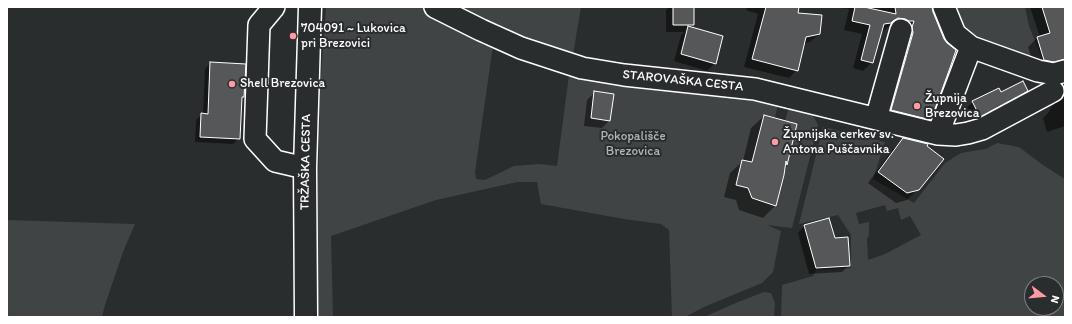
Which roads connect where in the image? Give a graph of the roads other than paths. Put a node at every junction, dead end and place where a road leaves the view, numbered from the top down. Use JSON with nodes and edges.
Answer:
{"nodes":[{"id":1,"x":274,"y":7,"type":"edge"},
{"id":2,"x":310,"y":7,"type":"edge"},
{"id":3,"x":435,"y":7,"type":"edge"},
{"id":4,"x":944,"y":7,"type":"edge"},
{"id":5,"x":902,"y":30,"type":"dead end"},
{"id":6,"x":971,"y":47,"type":"junction"},
{"id":7,"x":1065,"y":71,"type":"edge"},
{"id":8,"x":1053,"y":91,"type":"dead end"},
{"id":9,"x":876,"y":119,"type":"junction"},
{"id":10,"x":938,"y":134,"type":"junction"},
{"id":11,"x":305,"y":168,"type":"junction"},
{"id":12,"x":306,"y":317,"type":"edge"}],
"edges":[{"from":1,"to":11,"type":"street"},
{"from":2,"to":11,"type":"main road","name":"TRŽAŠKA CESTA"},
{"from":3,"to":9,"type":"street","name":"STAROVAŠKA CESTA"},
{"from":4,"to":6,"type":"street"},
{"from":5,"to":9,"type":"street"},
{"from":6,"to":7,"type":"street"},
{"from":6,"to":10,"type":"street"},
{"from":8,"to":10,"type":"street","name":"STAROVAŠKA CESTA"},
{"from":9,"to":10,"type":"street","name":"STAROVAŠKA CESTA"},
{"from":11,"to":12,"type":"main road","name":"TRŽAŠKA CESTA"}]}
